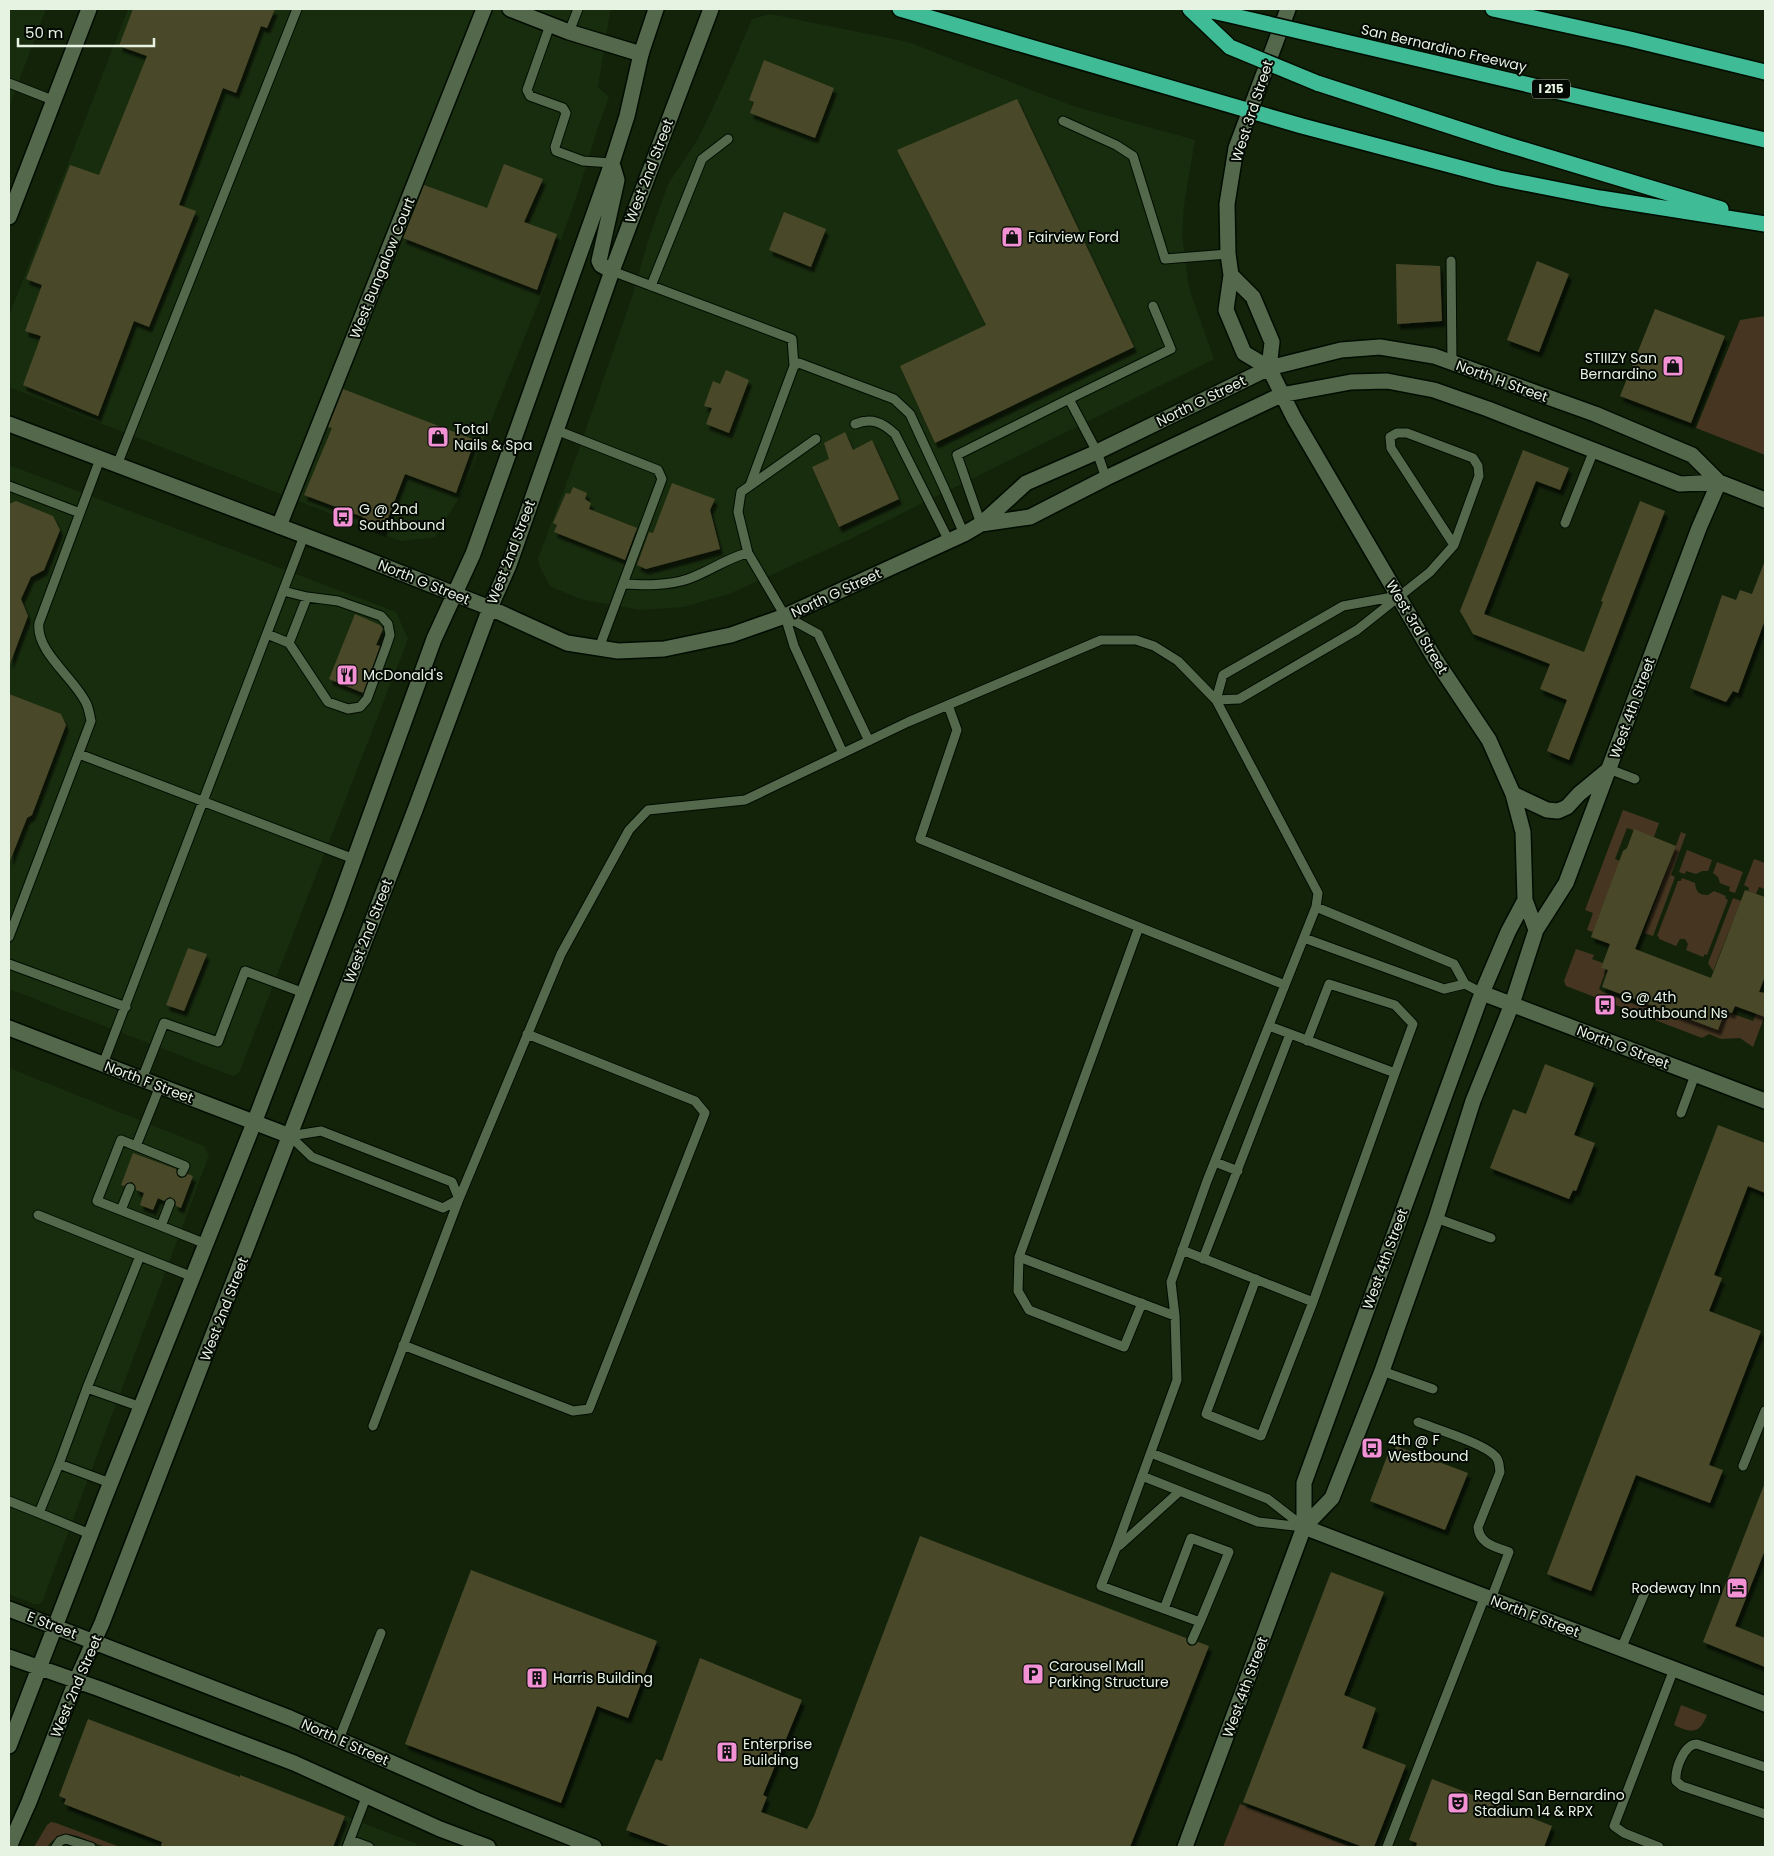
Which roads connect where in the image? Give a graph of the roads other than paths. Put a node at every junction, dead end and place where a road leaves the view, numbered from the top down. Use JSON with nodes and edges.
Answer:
{"nodes":[{"id":1,"x":89,"y":9,"type":"edge"},
{"id":2,"x":297,"y":9,"type":"edge"},
{"id":3,"x":484,"y":9,"type":"edge"},
{"id":4,"x":510,"y":9,"type":"edge"},
{"id":5,"x":578,"y":9,"type":"edge"},
{"id":6,"x":656,"y":9,"type":"edge"},
{"id":7,"x":712,"y":9,"type":"edge"},
{"id":8,"x":900,"y":9,"type":"edge"},
{"id":9,"x":1190,"y":9,"type":"edge"},
{"id":10,"x":1202,"y":9,"type":"edge"},
{"id":11,"x":1288,"y":9,"type":"edge"},
{"id":12,"x":1493,"y":9,"type":"edge"},
{"id":13,"x":528,"y":12,"type":"edge"},
{"id":14,"x":550,"y":25,"type":"junction"},
{"id":15,"x":569,"y":32,"type":"junction"},
{"id":16,"x":641,"y":54,"type":"junction"},
{"id":17,"x":1765,"y":72,"type":"edge"},
{"id":18,"x":9,"y":83,"type":"edge"},
{"id":19,"x":54,"y":100,"type":"junction"},
{"id":20,"x":1249,"y":111,"type":"junction"},
{"id":21,"x":1063,"y":121,"type":"dead end"},
{"id":22,"x":728,"y":139,"type":"dead end"},
{"id":23,"x":1765,"y":140,"type":"edge"},
{"id":24,"x":612,"y":163,"type":"junction"},
{"id":25,"x":9,"y":217,"type":"edge"},
{"id":26,"x":1765,"y":223,"type":"edge"},
{"id":27,"x":1228,"y":254,"type":"junction"},
{"id":28,"x":1451,"y":261,"type":"dead end"},
{"id":29,"x":612,"y":271,"type":"junction"},
{"id":30,"x":1231,"y":275,"type":"junction"},
{"id":31,"x":651,"y":286,"type":"junction"},
{"id":32,"x":1153,"y":306,"type":"dead end"},
{"id":33,"x":1452,"y":363,"type":"junction"},
{"id":34,"x":794,"y":366,"type":"junction"},
{"id":35,"x":1269,"y":368,"type":"junction"},
{"id":36,"x":1281,"y":395,"type":"junction"},
{"id":37,"x":1069,"y":399,"type":"junction"},
{"id":38,"x":9,"y":424,"type":"edge"},
{"id":39,"x":855,"y":424,"type":"dead end"},
{"id":40,"x":556,"y":430,"type":"junction"},
{"id":41,"x":816,"y":439,"type":"dead end"},
{"id":42,"x":1594,"y":450,"type":"junction"},
{"id":43,"x":1097,"y":452,"type":"junction"},
{"id":44,"x":100,"y":459,"type":"junction"},
{"id":45,"x":117,"y":466,"type":"junction"},
{"id":46,"x":1106,"y":478,"type":"junction"},
{"id":47,"x":1718,"y":482,"type":"junction"},
{"id":48,"x":750,"y":485,"type":"junction"},
{"id":49,"x":9,"y":486,"type":"edge"},
{"id":50,"x":1765,"y":500,"type":"edge"},
{"id":51,"x":80,"y":513,"type":"junction"},
{"id":52,"x":1565,"y":523,"type":"dead end"},
{"id":53,"x":980,"y":524,"type":"junction"},
{"id":54,"x":279,"y":526,"type":"junction"},
{"id":55,"x":964,"y":534,"type":"junction"},
{"id":56,"x":304,"y":536,"type":"junction"},
{"id":57,"x":949,"y":541,"type":"junction"},
{"id":58,"x":1454,"y":545,"type":"junction"},
{"id":59,"x":748,"y":554,"type":"junction"},
{"id":60,"x":623,"y":584,"type":"junction"},
{"id":61,"x":283,"y":591,"type":"junction"},
{"id":62,"x":455,"y":594,"type":"junction"},
{"id":63,"x":1398,"y":596,"type":"junction"},
{"id":64,"x":306,"y":597,"type":"junction"},
{"id":65,"x":490,"y":608,"type":"junction"},
{"id":66,"x":785,"y":616,"type":"junction"},
{"id":67,"x":267,"y":634,"type":"junction"},
{"id":68,"x":289,"y":643,"type":"junction"},
{"id":69,"x":599,"y":648,"type":"junction"},
{"id":70,"x":1216,"y":700,"type":"junction"},
{"id":71,"x":948,"y":705,"type":"junction"},
{"id":72,"x":869,"y":740,"type":"junction"},
{"id":73,"x":843,"y":753,"type":"junction"},
{"id":74,"x":79,"y":754,"type":"junction"},
{"id":75,"x":1609,"y":769,"type":"junction"},
{"id":76,"x":1635,"y":779,"type":"dead end"},
{"id":77,"x":1513,"y":794,"type":"junction"},
{"id":78,"x":204,"y":801,"type":"junction"},
{"id":79,"x":354,"y":859,"type":"junction"},
{"id":80,"x":1525,"y":900,"type":"junction"},
{"id":81,"x":1316,"y":907,"type":"junction"},
{"id":82,"x":1139,"y":927,"type":"junction"},
{"id":83,"x":1536,"y":930,"type":"junction"},
{"id":84,"x":9,"y":937,"type":"edge"},
{"id":85,"x":1304,"y":938,"type":"junction"},
{"id":86,"x":9,"y":964,"type":"edge"},
{"id":87,"x":1465,"y":984,"type":"junction"},
{"id":88,"x":1285,"y":985,"type":"junction"},
{"id":89,"x":1482,"y":993,"type":"junction"},
{"id":90,"x":304,"y":994,"type":"junction"},
{"id":91,"x":1512,"y":1004,"type":"junction"},
{"id":92,"x":126,"y":1007,"type":"junction"},
{"id":93,"x":1269,"y":1026,"type":"junction"},
{"id":94,"x":9,"y":1028,"type":"edge"},
{"id":95,"x":527,"y":1034,"type":"junction"},
{"id":96,"x":1290,"y":1034,"type":"junction"},
{"id":97,"x":1307,"y":1041,"type":"junction"},
{"id":98,"x":104,"y":1064,"type":"junction"},
{"id":99,"x":1394,"y":1073,"type":"junction"},
{"id":100,"x":1695,"y":1075,"type":"junction"},
{"id":101,"x":142,"y":1079,"type":"junction"},
{"id":102,"x":160,"y":1086,"type":"junction"},
{"id":103,"x":1765,"y":1101,"type":"edge"},
{"id":104,"x":1681,"y":1113,"type":"dead end"},
{"id":105,"x":254,"y":1123,"type":"junction"},
{"id":106,"x":290,"y":1136,"type":"junction"},
{"id":107,"x":141,"y":1151,"type":"junction"},
{"id":108,"x":1215,"y":1162,"type":"junction"},
{"id":109,"x":1238,"y":1171,"type":"junction"},
{"id":110,"x":182,"y":1172,"type":"dead end"},
{"id":111,"x":130,"y":1188,"type":"dead end"},
{"id":112,"x":459,"y":1199,"type":"junction"},
{"id":113,"x":170,"y":1203,"type":"dead end"},
{"id":114,"x":121,"y":1210,"type":"junction"},
{"id":115,"x":38,"y":1215,"type":"dead end"},
{"id":116,"x":1436,"y":1218,"type":"junction"},
{"id":117,"x":161,"y":1226,"type":"junction"},
{"id":118,"x":1491,"y":1238,"type":"dead end"},
{"id":119,"x":206,"y":1244,"type":"junction"},
{"id":120,"x":1182,"y":1250,"type":"junction"},
{"id":121,"x":140,"y":1256,"type":"junction"},
{"id":122,"x":1019,"y":1257,"type":"junction"},
{"id":123,"x":1203,"y":1259,"type":"junction"},
{"id":124,"x":193,"y":1276,"type":"junction"},
{"id":125,"x":1256,"y":1279,"type":"junction"},
{"id":126,"x":1313,"y":1302,"type":"junction"},
{"id":127,"x":1142,"y":1303,"type":"junction"},
{"id":128,"x":1175,"y":1316,"type":"junction"},
{"id":129,"x":403,"y":1345,"type":"junction"},
{"id":130,"x":1382,"y":1371,"type":"junction"},
{"id":131,"x":87,"y":1388,"type":"junction"},
{"id":132,"x":1433,"y":1389,"type":"dead end"},
{"id":133,"x":140,"y":1407,"type":"junction"},
{"id":134,"x":1765,"y":1411,"type":"edge"},
{"id":135,"x":1418,"y":1422,"type":"dead end"},
{"id":136,"x":373,"y":1426,"type":"dead end"},
{"id":137,"x":1151,"y":1453,"type":"junction"},
{"id":138,"x":59,"y":1464,"type":"junction"},
{"id":139,"x":1743,"y":1466,"type":"dead end"},
{"id":140,"x":1142,"y":1476,"type":"junction"},
{"id":141,"x":110,"y":1484,"type":"junction"},
{"id":142,"x":1180,"y":1491,"type":"junction"},
{"id":143,"x":9,"y":1501,"type":"edge"},
{"id":144,"x":38,"y":1513,"type":"junction"},
{"id":145,"x":1304,"y":1528,"type":"junction"},
{"id":146,"x":90,"y":1534,"type":"junction"},
{"id":147,"x":1116,"y":1548,"type":"junction"},
{"id":148,"x":1645,"y":1592,"type":"dead end"},
{"id":149,"x":1488,"y":1598,"type":"junction"},
{"id":150,"x":9,"y":1608,"type":"edge"},
{"id":151,"x":1164,"y":1609,"type":"junction"},
{"id":152,"x":1200,"y":1622,"type":"junction"},
{"id":153,"x":54,"y":1626,"type":"junction"},
{"id":154,"x":381,"y":1633,"type":"dead end"},
{"id":155,"x":1192,"y":1640,"type":"dead end"},
{"id":156,"x":94,"y":1641,"type":"junction"},
{"id":157,"x":1621,"y":1649,"type":"junction"},
{"id":158,"x":9,"y":1656,"type":"edge"},
{"id":159,"x":39,"y":1668,"type":"junction"},
{"id":160,"x":1674,"y":1669,"type":"junction"},
{"id":161,"x":76,"y":1681,"type":"junction"},
{"id":162,"x":1765,"y":1704,"type":"edge"},
{"id":163,"x":339,"y":1739,"type":"junction"},
{"id":164,"x":9,"y":1746,"type":"edge"},
{"id":165,"x":1765,"y":1767,"type":"edge"},
{"id":166,"x":366,"y":1796,"type":"junction"},
{"id":167,"x":1765,"y":1814,"type":"edge"},
{"id":168,"x":348,"y":1843,"type":"edge"},
{"id":169,"x":9,"y":1847,"type":"edge"},
{"id":170,"x":56,"y":1847,"type":"edge"},
{"id":171,"x":90,"y":1847,"type":"edge"},
{"id":172,"x":369,"y":1847,"type":"edge"},
{"id":173,"x":488,"y":1847,"type":"edge"},
{"id":174,"x":594,"y":1847,"type":"edge"},
{"id":175,"x":1185,"y":1847,"type":"edge"},
{"id":176,"x":1387,"y":1847,"type":"edge"},
{"id":177,"x":1659,"y":1847,"type":"edge"}],
"edges":[{"from":1,"to":19,"type":"main road"},
{"from":2,"to":45,"type":"lane"},
{"from":3,"to":54,"type":"main road","name":"West Bungalow Court"},
{"from":4,"to":13,"type":"main road"},
{"from":5,"to":15,"type":"lane"},
{"from":6,"to":16,"type":"main road"},
{"from":7,"to":29,"type":"main road","name":"West 2nd Street"},
{"from":8,"to":20,"type":"highway"},
{"from":9,"to":26,"type":"highway","bridge":true},
{"from":10,"to":23,"type":"highway","name":"San Bernardino Freeway","number":"I 215","bridge":true},
{"from":11,"to":20,"type":"main road","name":"West 3rd Street"},
{"from":12,"to":17,"type":"highway"},
{"from":13,"to":14,"type":"main road"},
{"from":14,"to":15,"type":"main road"},
{"from":14,"to":24,"type":"lane"},
{"from":15,"to":16,"type":"main road"},
{"from":16,"to":24,"type":"main road"},
{"from":18,"to":19,"type":"lane"},
{"from":19,"to":25,"type":"main road"},
{"from":20,"to":26,"type":"highway"},
{"from":20,"to":27,"type":"main road","name":"West 3rd Street"},
{"from":21,"to":27,"type":"lane"},
{"from":22,"to":31,"type":"lane"},
{"from":24,"to":29,"type":"main road"},
{"from":24,"to":62,"type":"main road"},
{"from":27,"to":30,"type":"main road","name":"West 3rd Street"},
{"from":28,"to":33,"type":"lane"},
{"from":29,"to":31,"type":"lane"},
{"from":29,"to":40,"type":"main road","name":"West 2nd Street"},
{"from":30,"to":35,"type":"main road"},
{"from":30,"to":35,"type":"main road","name":"West 3rd Street"},
{"from":31,"to":34,"type":"lane"},
{"from":32,"to":37,"type":"lane"},
{"from":33,"to":35,"type":"main road","name":"North H Street"},
{"from":33,"to":47,"type":"main road","name":"North H Street"},
{"from":34,"to":48,"type":"lane"},
{"from":34,"to":55,"type":"lane"},
{"from":35,"to":36,"type":"main road","name":"West 3rd Street"},
{"from":35,"to":43,"type":"main road","name":"North G Street"},
{"from":36,"to":42,"type":"main road","name":"North H Street"},
{"from":36,"to":46,"type":"main road","name":"North G Street"},
{"from":36,"to":63,"type":"main road","name":"West 3rd Street"},
{"from":37,"to":43,"type":"lane"},
{"from":37,"to":53,"type":"lane"},
{"from":38,"to":44,"type":"main road","name":"North G Street"},
{"from":39,"to":57,"type":"lane"},
{"from":40,"to":60,"type":"lane"},
{"from":40,"to":65,"type":"main road","name":"West 2nd Street"},
{"from":41,"to":48,"type":"lane"},
{"from":42,"to":47,"type":"main road","name":"North H Street"},
{"from":42,"to":52,"type":"lane"},
{"from":43,"to":46,"type":"lane"},
{"from":43,"to":53,"type":"main road","name":"North G Street"},
{"from":44,"to":45,"type":"main road","name":"North G Street"},
{"from":44,"to":51,"type":"lane"},
{"from":45,"to":54,"type":"main road","name":"North G Street"},
{"from":46,"to":53,"type":"main road","name":"North G Street"},
{"from":47,"to":50,"type":"main road","name":"North H Street"},
{"from":47,"to":75,"type":"main road","name":"West 4th Street"},
{"from":48,"to":59,"type":"lane"},
{"from":49,"to":51,"type":"lane"},
{"from":51,"to":74,"type":"lane"},
{"from":53,"to":55,"type":"main road","name":"North G Street"},
{"from":54,"to":56,"type":"main road","name":"North G Street"},
{"from":55,"to":57,"type":"main road","name":"North G Street"},
{"from":56,"to":61,"type":"lane"},
{"from":56,"to":62,"type":"main road","name":"North G Street"},
{"from":57,"to":66,"type":"main road","name":"North G Street"},
{"from":58,"to":58,"type":"lane"},
{"from":58,"to":63,"type":"lane"},
{"from":59,"to":60,"type":"lane"},
{"from":59,"to":66,"type":"lane"},
{"from":60,"to":69,"type":"lane"},
{"from":61,"to":64,"type":"lane"},
{"from":61,"to":67,"type":"lane"},
{"from":62,"to":65,"type":"main road","name":"North G Street"},
{"from":62,"to":79,"type":"main road"},
{"from":63,"to":70,"type":"lane"},
{"from":63,"to":70,"type":"lane"},
{"from":63,"to":77,"type":"main road","name":"West 3rd Street"},
{"from":64,"to":68,"type":"lane"},
{"from":64,"to":68,"type":"lane"},
{"from":65,"to":69,"type":"main road","name":"North G Street"},
{"from":65,"to":106,"type":"main road","name":"West 2nd Street"},
{"from":66,"to":69,"type":"main road","name":"North G Street"},
{"from":66,"to":72,"type":"lane"},
{"from":66,"to":73,"type":"lane"},
{"from":67,"to":68,"type":"lane"},
{"from":67,"to":78,"type":"lane"},
{"from":70,"to":71,"type":"lane"},
{"from":70,"to":81,"type":"lane"},
{"from":71,"to":72,"type":"lane"},
{"from":71,"to":82,"type":"lane"},
{"from":72,"to":73,"type":"lane"},
{"from":73,"to":95,"type":"lane"},
{"from":74,"to":78,"type":"lane"},
{"from":74,"to":84,"type":"lane"},
{"from":75,"to":76,"type":"lane"},
{"from":75,"to":77,"type":"main road"},
{"from":75,"to":83,"type":"main road","name":"West 4th Street"},
{"from":77,"to":80,"type":"main road","name":"West 3rd Street"},
{"from":78,"to":79,"type":"lane"},
{"from":78,"to":92,"type":"lane"},
{"from":79,"to":90,"type":"main road"},
{"from":80,"to":83,"type":"main road","name":"West 3rd Street"},
{"from":80,"to":89,"type":"main road","name":"West 3rd Street"},
{"from":81,"to":85,"type":"lane"},
{"from":81,"to":87,"type":"lane"},
{"from":82,"to":88,"type":"lane"},
{"from":82,"to":122,"type":"lane"},
{"from":83,"to":91,"type":"main road"},
{"from":85,"to":87,"type":"lane"},
{"from":85,"to":88,"type":"lane"},
{"from":86,"to":92,"type":"lane"},
{"from":87,"to":89,"type":"lane"},
{"from":88,"to":93,"type":"lane"},
{"from":89,"to":91,"type":"main road","name":"North G Street"},
{"from":89,"to":145,"type":"main road","name":"West 4th Street"},
{"from":90,"to":101,"type":"lane"},
{"from":90,"to":105,"type":"main road"},
{"from":91,"to":100,"type":"main road","name":"North G Street"},
{"from":91,"to":116,"type":"main road","name":"West 4th Street"},
{"from":92,"to":98,"type":"lane"},
{"from":93,"to":96,"type":"lane"},
{"from":93,"to":108,"type":"lane"},
{"from":94,"to":98,"type":"main road","name":"North F Street"},
{"from":95,"to":112,"type":"lane"},
{"from":95,"to":129,"type":"lane"},
{"from":96,"to":97,"type":"lane"},
{"from":96,"to":109,"type":"lane"},
{"from":97,"to":99,"type":"lane"},
{"from":97,"to":99,"type":"lane"},
{"from":98,"to":101,"type":"main road","name":"North F Street"},
{"from":99,"to":126,"type":"lane"},
{"from":100,"to":103,"type":"main road","name":"North G Street"},
{"from":100,"to":104,"type":"lane"},
{"from":101,"to":102,"type":"main road","name":"North F Street"},
{"from":102,"to":105,"type":"main road","name":"North F Street"},
{"from":102,"to":107,"type":"lane"},
{"from":105,"to":106,"type":"main road","name":"North F Street"},
{"from":105,"to":119,"type":"main road"},
{"from":106,"to":112,"type":"lane"},
{"from":106,"to":112,"type":"lane"},
{"from":106,"to":156,"type":"main road","name":"West 2nd Street"},
{"from":107,"to":110,"type":"lane"},
{"from":107,"to":114,"type":"lane"},
{"from":108,"to":109,"type":"lane"},
{"from":108,"to":120,"type":"lane"},
{"from":109,"to":123,"type":"lane"},
{"from":111,"to":114,"type":"lane"},
{"from":112,"to":129,"type":"lane"},
{"from":113,"to":117,"type":"lane"},
{"from":114,"to":117,"type":"lane"},
{"from":115,"to":121,"type":"lane"},
{"from":116,"to":118,"type":"lane"},
{"from":116,"to":130,"type":"main road","name":"West 4th Street"},
{"from":117,"to":119,"type":"lane"},
{"from":119,"to":124,"type":"main road"},
{"from":120,"to":123,"type":"lane"},
{"from":120,"to":128,"type":"lane"},
{"from":121,"to":124,"type":"lane"},
{"from":121,"to":131,"type":"lane"},
{"from":122,"to":127,"type":"lane"},
{"from":122,"to":127,"type":"lane"},
{"from":123,"to":125,"type":"lane"},
{"from":124,"to":133,"type":"main road"},
{"from":125,"to":126,"type":"lane"},
{"from":125,"to":126,"type":"lane"},
{"from":127,"to":128,"type":"lane"},
{"from":128,"to":137,"type":"lane"},
{"from":129,"to":136,"type":"lane"},
{"from":130,"to":132,"type":"lane"},
{"from":130,"to":145,"type":"main road","name":"West 4th Street"},
{"from":131,"to":133,"type":"lane"},
{"from":131,"to":138,"type":"lane"},
{"from":133,"to":141,"type":"main road"},
{"from":134,"to":139,"type":"lane"},
{"from":135,"to":149,"type":"lane"},
{"from":137,"to":140,"type":"lane"},
{"from":137,"to":145,"type":"lane"},
{"from":138,"to":141,"type":"lane"},
{"from":138,"to":144,"type":"lane"},
{"from":140,"to":142,"type":"lane"},
{"from":140,"to":147,"type":"lane"},
{"from":141,"to":146,"type":"main road"},
{"from":142,"to":145,"type":"lane"},
{"from":142,"to":147,"type":"lane"},
{"from":143,"to":144,"type":"lane"},
{"from":144,"to":146,"type":"lane"},
{"from":145,"to":149,"type":"main road","name":"North F Street"},
{"from":145,"to":175,"type":"main road","name":"West 4th Street"},
{"from":146,"to":153,"type":"main road"},
{"from":147,"to":151,"type":"lane"},
{"from":148,"to":157,"type":"lane"},
{"from":149,"to":157,"type":"main road","name":"North F Street"},
{"from":149,"to":176,"type":"lane"},
{"from":150,"to":153,"type":"main road","name":"E Street"},
{"from":151,"to":152,"type":"lane"},
{"from":151,"to":152,"type":"lane"},
{"from":152,"to":155,"type":"lane"},
{"from":153,"to":156,"type":"main road","name":"E Street"},
{"from":153,"to":159,"type":"main road"},
{"from":154,"to":163,"type":"lane"},
{"from":156,"to":161,"type":"main road","name":"West 2nd Street"},
{"from":156,"to":163,"type":"main road","name":"North E Street"},
{"from":157,"to":160,"type":"main road","name":"North F Street"},
{"from":158,"to":159,"type":"main road"},
{"from":159,"to":161,"type":"main road"},
{"from":159,"to":164,"type":"main road"},
{"from":160,"to":162,"type":"main road","name":"North F Street"},
{"from":160,"to":177,"type":"lane"},
{"from":161,"to":166,"type":"main road"},
{"from":161,"to":169,"type":"main road","name":"West 2nd Street"},
{"from":163,"to":174,"type":"main road","name":"North E Street"},
{"from":165,"to":167,"type":"lane"},
{"from":166,"to":168,"type":"lane"},
{"from":166,"to":173,"type":"main road"},
{"from":168,"to":172,"type":"lane"},
{"from":170,"to":171,"type":"lane"}]}
